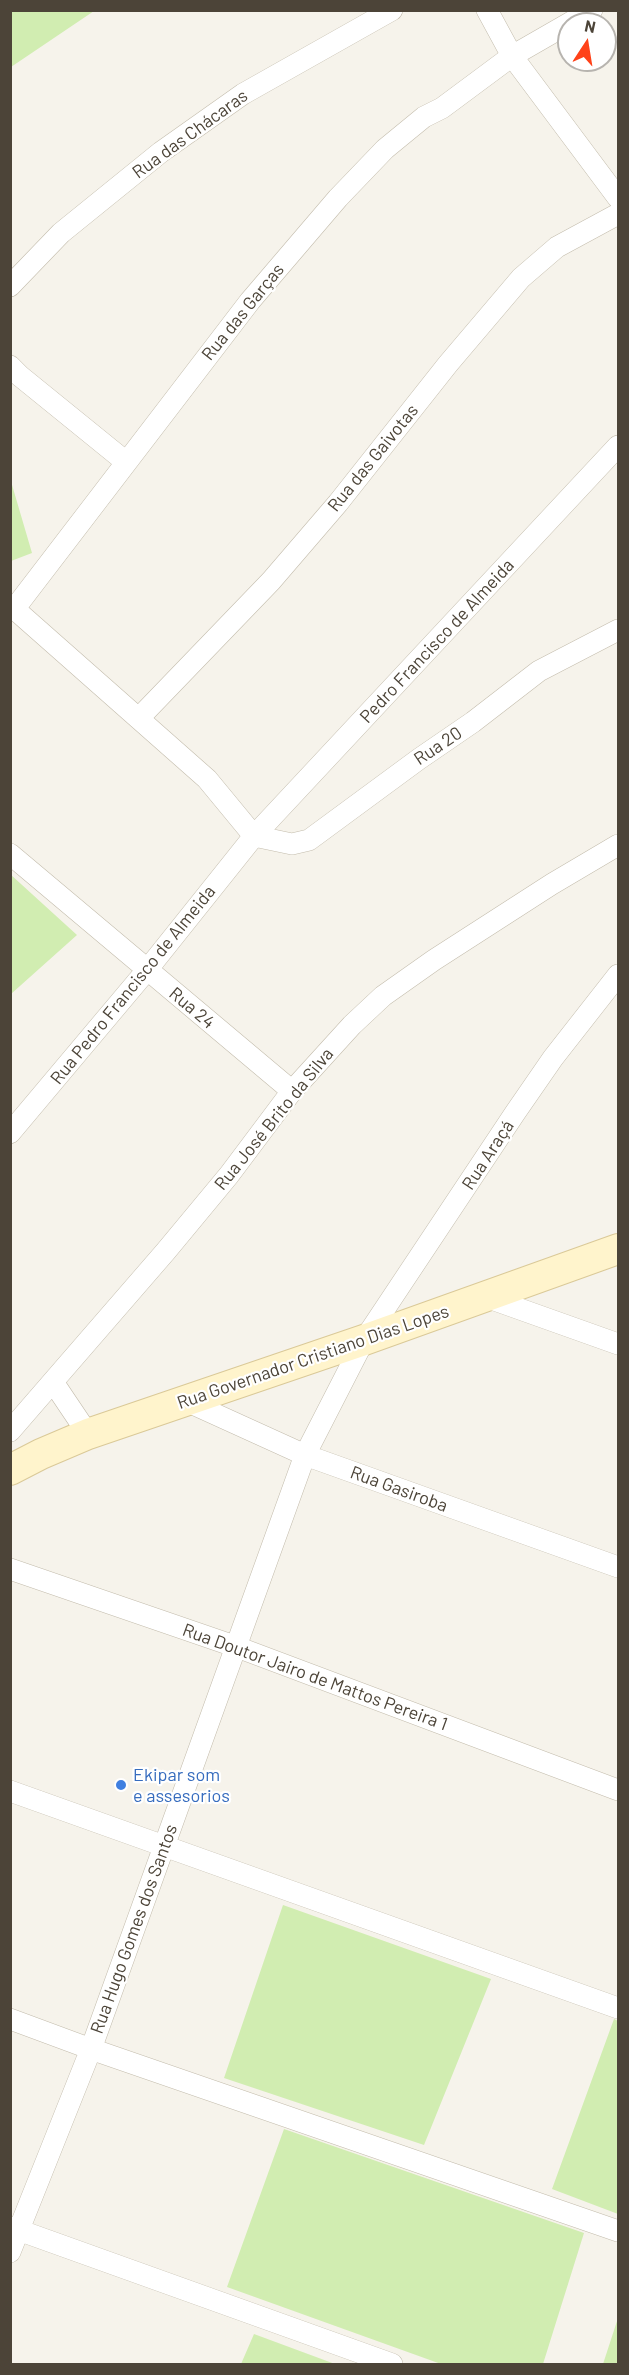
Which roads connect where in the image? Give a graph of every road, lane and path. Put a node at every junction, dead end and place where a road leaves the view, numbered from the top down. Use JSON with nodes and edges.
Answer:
{"nodes":[{"id":1,"x":392,"y":10,"type":"edge"},
{"id":2,"x":487,"y":10,"type":"edge"},
{"id":3,"x":592,"y":10,"type":"edge"},
{"id":4,"x":512,"y":56,"type":"junction"},
{"id":5,"x":618,"y":198,"type":"edge"},
{"id":6,"x":618,"y":214,"type":"edge"},
{"id":7,"x":10,"y":286,"type":"edge"},
{"id":8,"x":10,"y":366,"type":"edge"},
{"id":9,"x":618,"y":446,"type":"edge"},
{"id":10,"x":126,"y":462,"type":"junction"},
{"id":11,"x":13,"y":606,"type":"edge"},
{"id":12,"x":618,"y":630,"type":"edge"},
{"id":13,"x":139,"y":718,"type":"junction"},
{"id":14,"x":254,"y":836,"type":"junction"},
{"id":15,"x":618,"y":845,"type":"edge"},
{"id":16,"x":10,"y":854,"type":"edge"},
{"id":17,"x":147,"y":970,"type":"junction"},
{"id":18,"x":618,"y":975,"type":"edge"},
{"id":19,"x":292,"y":1091,"type":"junction"},
{"id":20,"x":10,"y":1133,"type":"edge"},
{"id":21,"x":618,"y":1249,"type":"edge"},
{"id":22,"x":486,"y":1297,"type":"junction"},
{"id":23,"x":364,"y":1340,"type":"junction"},
{"id":24,"x":618,"y":1344,"type":"edge"},
{"id":25,"x":53,"y":1382,"type":"junction"},
{"id":26,"x":184,"y":1400,"type":"junction"},
{"id":27,"x":10,"y":1431,"type":"edge"},
{"id":28,"x":88,"y":1434,"type":"junction"},
{"id":29,"x":305,"y":1455,"type":"junction"},
{"id":30,"x":10,"y":1470,"type":"edge"},
{"id":31,"x":618,"y":1567,"type":"edge"},
{"id":32,"x":10,"y":1569,"type":"edge"},
{"id":33,"x":237,"y":1647,"type":"junction"},
{"id":34,"x":618,"y":1790,"type":"edge"},
{"id":35,"x":10,"y":1791,"type":"edge"},
{"id":36,"x":163,"y":1845,"type":"junction"},
{"id":37,"x":618,"y":2007,"type":"edge"},
{"id":38,"x":10,"y":2019,"type":"edge"},
{"id":39,"x":91,"y":2049,"type":"junction"},
{"id":40,"x":14,"y":2228,"type":"edge"},
{"id":41,"x":618,"y":2231,"type":"edge"},
{"id":42,"x":10,"y":2252,"type":"edge"},
{"id":43,"x":392,"y":2364,"type":"edge"}],
"edges":[{"from":1,"to":7,"type":"street","name":"Rua das Chácaras"},
{"from":2,"to":4,"type":"street"},
{"from":3,"to":4,"type":"street","name":"Rua das Garças"},
{"from":4,"to":5,"type":"street"},
{"from":4,"to":10,"type":"street","name":"Rua das Garças"},
{"from":6,"to":13,"type":"street","name":"Rua das Gaivotas"},
{"from":8,"to":10,"type":"street"},
{"from":9,"to":14,"type":"street","name":"Pedro Francisco de Almeida"},
{"from":10,"to":11,"type":"street","name":"Rua das Garças"},
{"from":11,"to":13,"type":"street"},
{"from":12,"to":14,"type":"street","name":"Rua 20"},
{"from":13,"to":14,"type":"street"},
{"from":14,"to":17,"type":"street","name":"Rua Pedro Francisco de Almeida"},
{"from":15,"to":19,"type":"street","name":"Rua José Brito da Silva"},
{"from":16,"to":17,"type":"street","name":"Rua 24"},
{"from":17,"to":19,"type":"street","name":"Rua 24"},
{"from":17,"to":20,"type":"street","name":"Rua Pedro Francisco de Almeida"},
{"from":18,"to":23,"type":"street","name":"Rua Araçá"},
{"from":19,"to":25,"type":"street","name":"Rua José Brito da Silva"},
{"from":21,"to":22,"type":"street","name":"Rua Governador Cristiano Dias Lopes"},
{"from":22,"to":23,"type":"street","name":"Rua Governador Cristiano Dias Lopes"},
{"from":22,"to":24,"type":"street"},
{"from":23,"to":26,"type":"street","name":"Rua Governador Cristiano Dias Lopes"},
{"from":23,"to":29,"type":"street","name":"Rua Hugo Gomes dos Santos"},
{"from":25,"to":27,"type":"street","name":"Rua José Brito da Silva"},
{"from":25,"to":28,"type":"street"},
{"from":26,"to":28,"type":"street","name":"Rua Governador Cristiano Dias Lopes"},
{"from":26,"to":29,"type":"street","name":"Rua Gasiroba"},
{"from":28,"to":30,"type":"street","name":"Rua Governador Cristiano Dias Lopes"},
{"from":29,"to":31,"type":"street","name":"Rua Gasiroba"},
{"from":29,"to":33,"type":"street","name":"Rua Hugo Gomes dos Santos"},
{"from":32,"to":33,"type":"street","name":"Rua Doutor Jairo de Mattos Pereira 1"},
{"from":33,"to":34,"type":"street","name":"Rua Doutor Jairo de Mattos Pereira 1"},
{"from":33,"to":36,"type":"street","name":"Rua Hugo Gomes dos Santos"},
{"from":35,"to":36,"type":"street"},
{"from":36,"to":37,"type":"street"},
{"from":36,"to":39,"type":"street","name":"Rua Hugo Gomes dos Santos"},
{"from":38,"to":39,"type":"street"},
{"from":39,"to":40,"type":"street","name":"Rua Hugo Gomes dos Santos"},
{"from":39,"to":41,"type":"street"},
{"from":40,"to":42,"type":"street","name":"Rua Hugo Gomes dos Santos"},
{"from":40,"to":43,"type":"street"}]}
